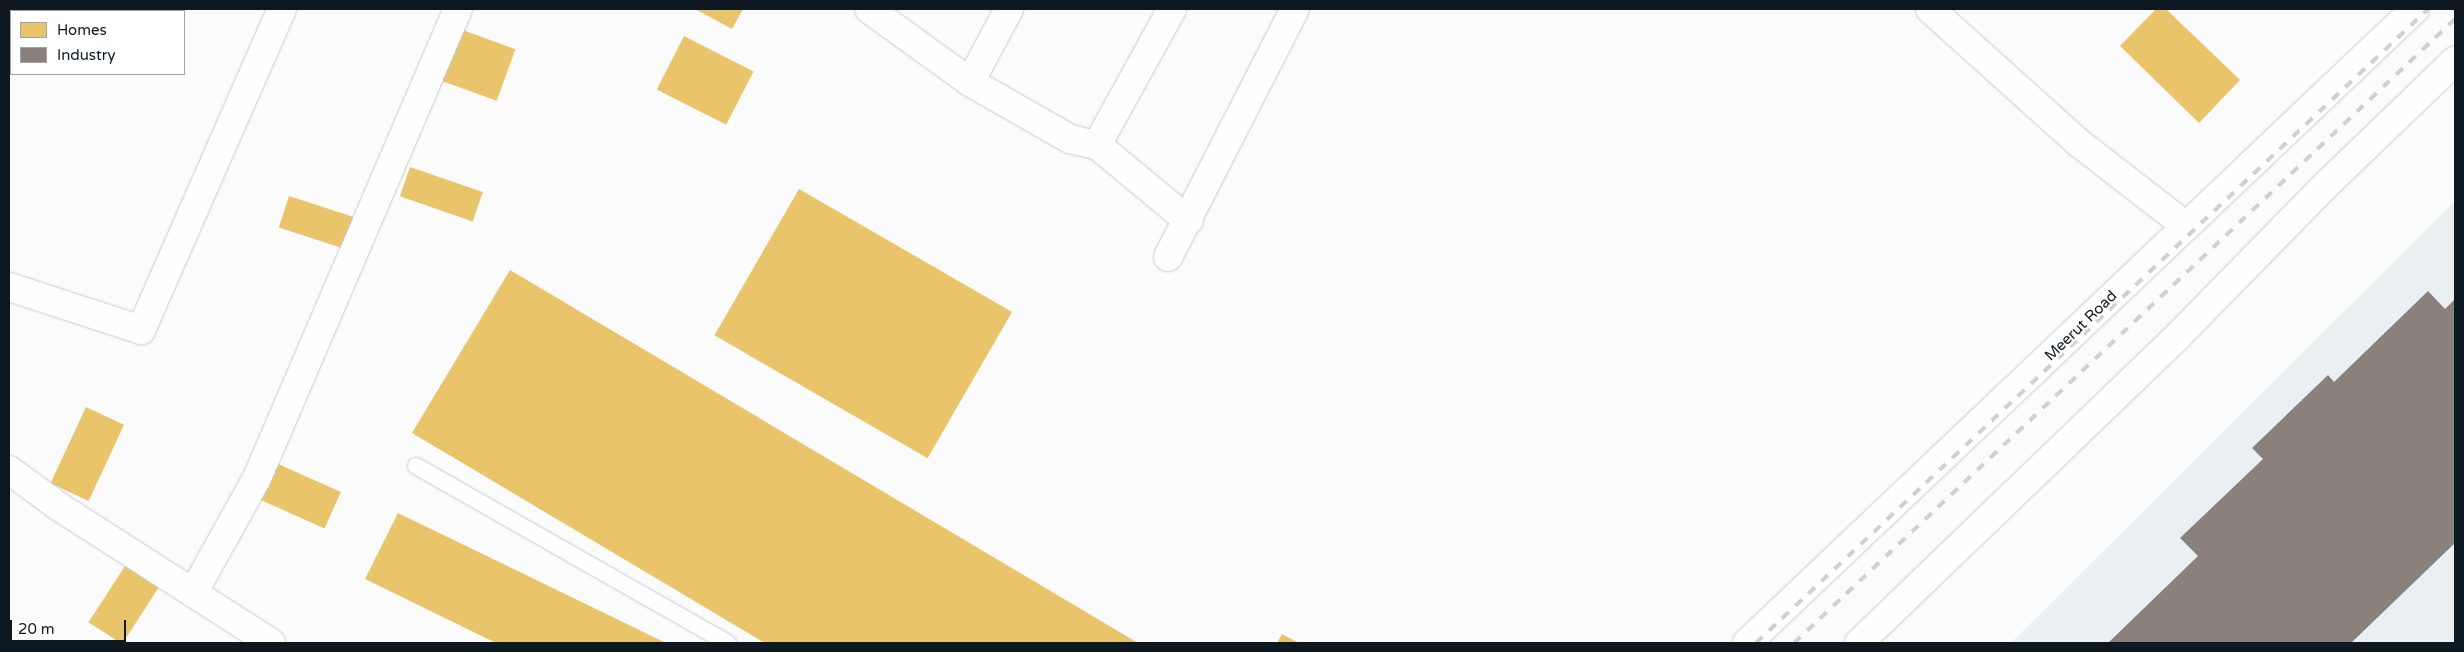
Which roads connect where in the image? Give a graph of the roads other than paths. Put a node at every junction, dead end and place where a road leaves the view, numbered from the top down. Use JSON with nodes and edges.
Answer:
{"nodes":[{"id":1,"x":282,"y":9,"type":"edge"},
{"id":2,"x":458,"y":9,"type":"edge"},
{"id":3,"x":869,"y":9,"type":"edge"},
{"id":4,"x":1009,"y":9,"type":"edge"},
{"id":5,"x":1172,"y":9,"type":"edge"},
{"id":6,"x":1295,"y":9,"type":"edge"},
{"id":7,"x":1930,"y":9,"type":"edge"},
{"id":8,"x":2414,"y":9,"type":"edge"},
{"id":9,"x":2455,"y":61,"type":"edge"},
{"id":10,"x":970,"y":82,"type":"junction"},
{"id":11,"x":1098,"y":145,"type":"junction"},
{"id":12,"x":1189,"y":221,"type":"junction"},
{"id":13,"x":2186,"y":226,"type":"junction"},
{"id":14,"x":1168,"y":257,"type":"dead end"},
{"id":15,"x":9,"y":287,"type":"edge"},
{"id":16,"x":416,"y":466,"type":"dead end"},
{"id":17,"x":9,"y":470,"type":"edge"},
{"id":18,"x":193,"y":593,"type":"junction"},
{"id":19,"x":271,"y":643,"type":"edge"},
{"id":20,"x":728,"y":643,"type":"edge"},
{"id":21,"x":1747,"y":643,"type":"edge"},
{"id":22,"x":1859,"y":643,"type":"edge"}],
"edges":[{"from":1,"to":15,"type":"street"},
{"from":2,"to":18,"type":"street"},
{"from":3,"to":10,"type":"street"},
{"from":4,"to":10,"type":"street"},
{"from":5,"to":11,"type":"street"},
{"from":6,"to":12,"type":"street"},
{"from":7,"to":13,"type":"street"},
{"from":8,"to":13,"type":"street","name":"Meerut Road"},
{"from":9,"to":22,"type":"street"},
{"from":10,"to":11,"type":"street"},
{"from":11,"to":12,"type":"street"},
{"from":12,"to":14,"type":"street"},
{"from":13,"to":21,"type":"street","name":"Meerut Road"},
{"from":16,"to":20,"type":"lane"},
{"from":17,"to":18,"type":"street"},
{"from":18,"to":19,"type":"street"}]}
